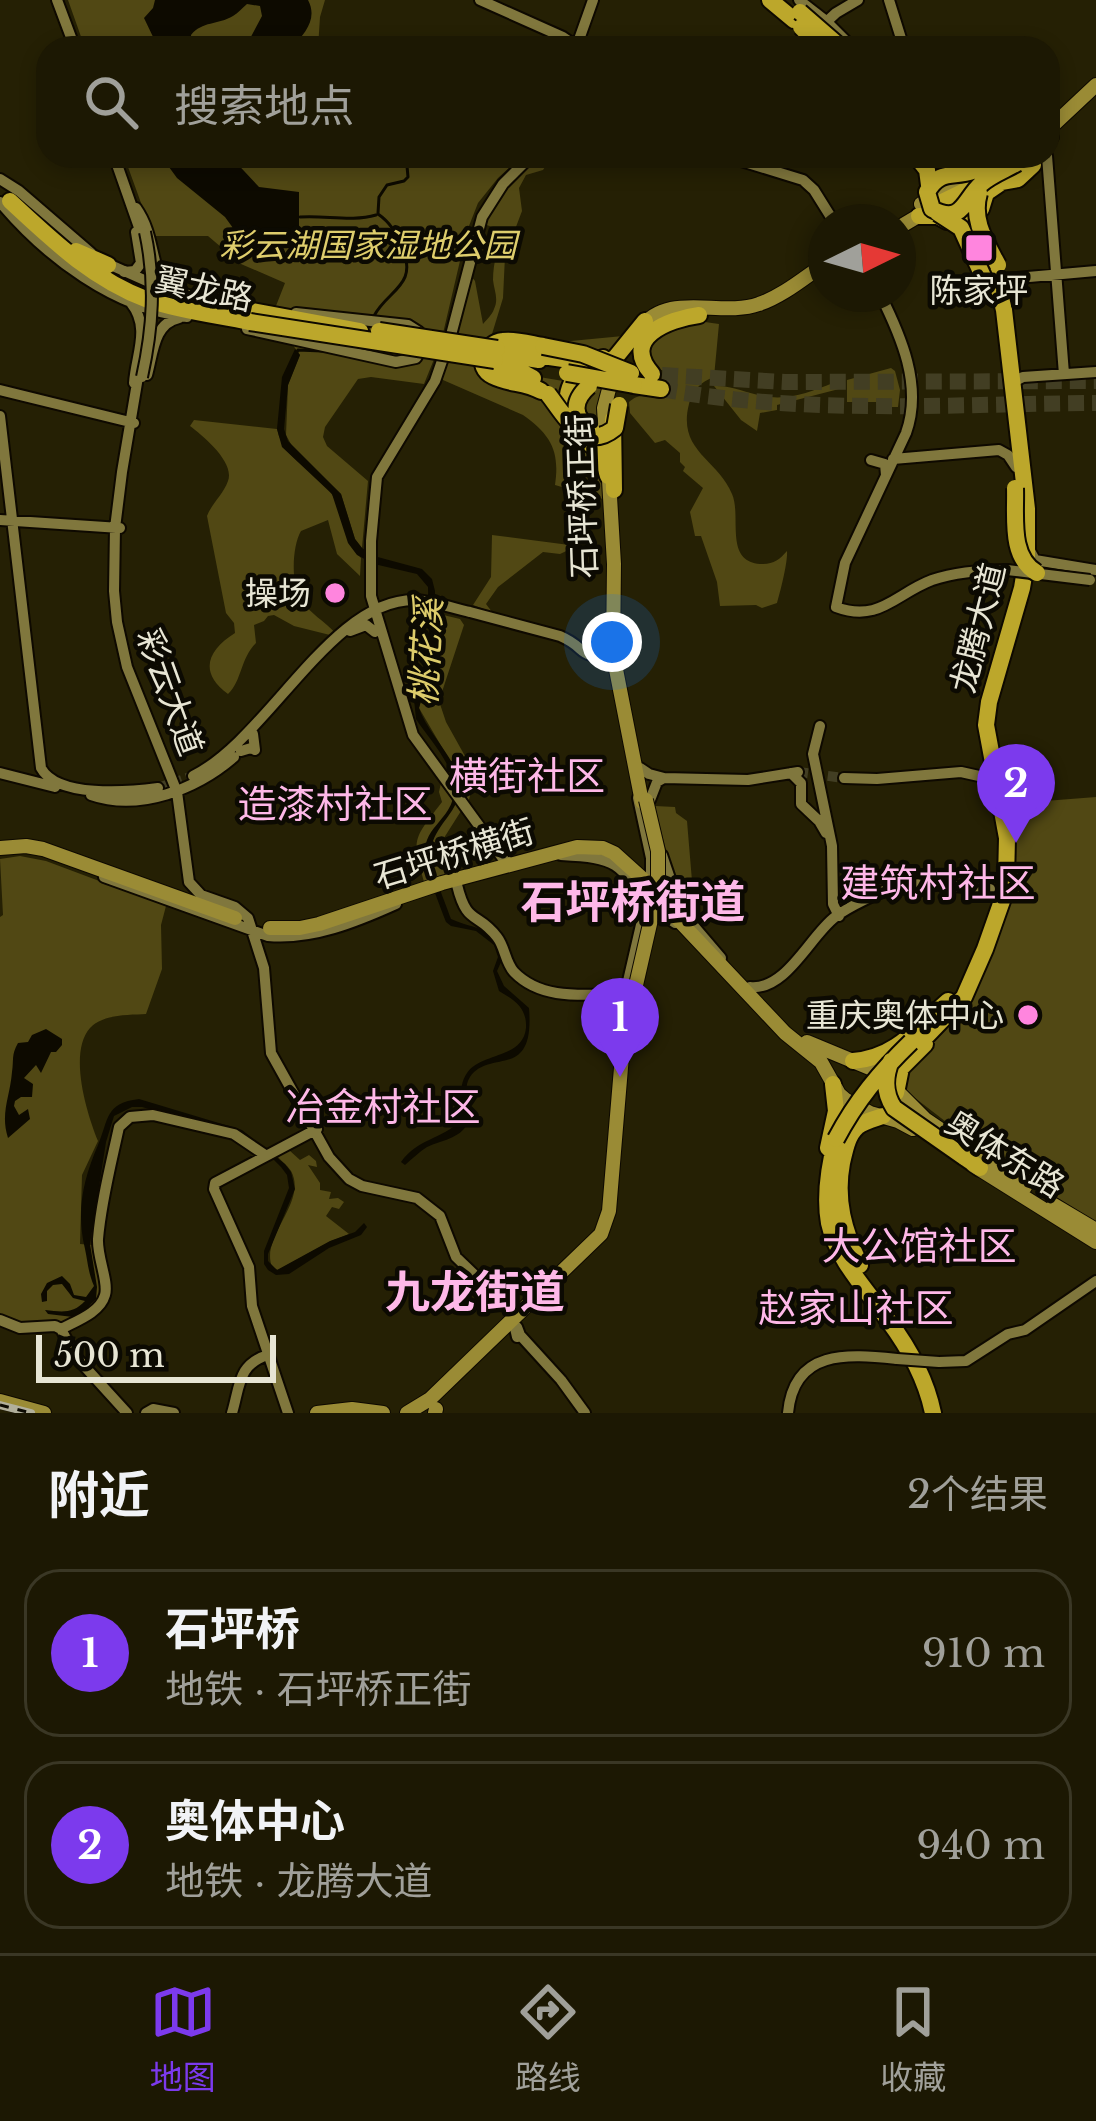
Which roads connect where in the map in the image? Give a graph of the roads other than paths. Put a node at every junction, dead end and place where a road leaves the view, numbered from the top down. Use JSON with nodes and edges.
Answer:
{"nodes":[{"id":1,"x":59,"y":0,"type":"edge"},
{"id":2,"x":484,"y":0,"type":"edge"},
{"id":3,"x":757,"y":0,"type":"edge"},
{"id":4,"x":770,"y":0,"type":"edge"},
{"id":5,"x":785,"y":0,"type":"edge"},
{"id":6,"x":858,"y":0,"type":"edge"},
{"id":7,"x":889,"y":0,"type":"edge"},
{"id":8,"x":588,"y":4,"type":"edge"},
{"id":9,"x":831,"y":17,"type":"junction"},
{"id":10,"x":559,"y":31,"type":"junction"},
{"id":11,"x":820,"y":35,"type":"edge"},
{"id":12,"x":72,"y":36,"type":"edge"},
{"id":13,"x":558,"y":36,"type":"edge"},
{"id":14,"x":565,"y":36,"type":"edge"},
{"id":15,"x":579,"y":36,"type":"edge"},
{"id":16,"x":900,"y":36,"type":"edge"},
{"id":17,"x":1096,"y":85,"type":"edge"},
{"id":18,"x":1096,"y":96,"type":"edge"},
{"id":19,"x":1060,"y":126,"type":"edge"},
{"id":20,"x":1060,"y":128,"type":"edge"},
{"id":21,"x":120,"y":168,"type":"edge"},
{"id":22,"x":518,"y":168,"type":"edge"},
{"id":23,"x":764,"y":168,"type":"edge"},
{"id":24,"x":778,"y":168,"type":"edge"},
{"id":25,"x":986,"y":168,"type":"edge"},
{"id":26,"x":1006,"y":168,"type":"edge"},
{"id":27,"x":1008,"y":168,"type":"edge"},
{"id":28,"x":1010,"y":168,"type":"edge"},
{"id":29,"x":1020,"y":168,"type":"edge"},
{"id":30,"x":0,"y":179,"type":"edge"},
{"id":31,"x":934,"y":183,"type":"edge"},
{"id":32,"x":8,"y":200,"type":"edge"},
{"id":33,"x":824,"y":204,"type":"edge"},
{"id":34,"x":826,"y":204,"type":"edge"},
{"id":35,"x":911,"y":204,"type":"edge"},
{"id":36,"x":135,"y":209,"type":"junction"},
{"id":37,"x":987,"y":228,"type":"junction"},
{"id":38,"x":73,"y":254,"type":"junction"},
{"id":39,"x":113,"y":268,"type":"junction"},
{"id":40,"x":1096,"y":271,"type":"edge"},
{"id":41,"x":1054,"y":275,"type":"junction"},
{"id":42,"x":808,"y":278,"type":"edge"},
{"id":43,"x":808,"y":280,"type":"edge"},
{"id":44,"x":1001,"y":286,"type":"junction"},
{"id":45,"x":107,"y":290,"type":"junction"},
{"id":46,"x":169,"y":291,"type":"junction"},
{"id":47,"x":130,"y":303,"type":"junction"},
{"id":48,"x":889,"y":312,"type":"edge"},
{"id":49,"x":889,"y":312,"type":"edge"},
{"id":50,"x":698,"y":315,"type":"junction"},
{"id":51,"x":185,"y":317,"type":"junction"},
{"id":52,"x":252,"y":317,"type":"junction"},
{"id":53,"x":645,"y":321,"type":"joint"},
{"id":54,"x":277,"y":332,"type":"junction"},
{"id":55,"x":339,"y":338,"type":"junction"},
{"id":56,"x":1002,"y":338,"type":"junction"},
{"id":57,"x":496,"y":355,"type":"junction"},
{"id":58,"x":1010,"y":358,"type":"junction"},
{"id":59,"x":1096,"y":370,"type":"edge"},
{"id":60,"x":1064,"y":372,"type":"junction"},
{"id":61,"x":573,"y":374,"type":"junction"},
{"id":62,"x":630,"y":375,"type":"junction"},
{"id":63,"x":1018,"y":382,"type":"junction"},
{"id":64,"x":4,"y":389,"type":"edge"},
{"id":65,"x":545,"y":394,"type":"junction"},
{"id":66,"x":137,"y":396,"type":"junction"},
{"id":67,"x":0,"y":416,"type":"edge"},
{"id":68,"x":132,"y":423,"type":"junction"},
{"id":69,"x":1013,"y":428,"type":"junction"},
{"id":70,"x":911,"y":434,"type":"junction"},
{"id":71,"x":922,"y":453,"type":"junction"},
{"id":72,"x":897,"y":457,"type":"junction"},
{"id":73,"x":871,"y":460,"type":"dead end"},
{"id":74,"x":1016,"y":467,"type":"junction"},
{"id":75,"x":886,"y":475,"type":"junction"},
{"id":76,"x":611,"y":483,"type":"junction"},
{"id":77,"x":383,"y":518,"type":"dead end"},
{"id":78,"x":4,"y":519,"type":"edge"},
{"id":79,"x":27,"y":521,"type":"junction"},
{"id":80,"x":118,"y":528,"type":"junction"},
{"id":81,"x":370,"y":537,"type":"junction"},
{"id":82,"x":13,"y":538,"type":"junction"},
{"id":83,"x":1028,"y":565,"type":"junction"},
{"id":84,"x":1094,"y":577,"type":"edge"},
{"id":85,"x":369,"y":596,"type":"junction"},
{"id":86,"x":838,"y":603,"type":"junction"},
{"id":87,"x":375,"y":616,"type":"junction"},
{"id":88,"x":1011,"y":616,"type":"junction"},
{"id":89,"x":613,"y":656,"type":"junction"},
{"id":90,"x":820,"y":726,"type":"dead end"},
{"id":91,"x":246,"y":741,"type":"junction"},
{"id":92,"x":983,"y":741,"type":"junction"},
{"id":93,"x":39,"y":758,"type":"junction"},
{"id":94,"x":4,"y":774,"type":"edge"},
{"id":95,"x":983,"y":776,"type":"junction"},
{"id":96,"x":649,"y":778,"type":"junction"},
{"id":97,"x":844,"y":778,"type":"tunnel mouth"},
{"id":98,"x":176,"y":784,"type":"junction"},
{"id":99,"x":88,"y":792,"type":"junction"},
{"id":100,"x":646,"y":800,"type":"junction"},
{"id":101,"x":832,"y":845,"type":"junction"},
{"id":102,"x":0,"y":851,"type":"edge"},
{"id":103,"x":560,"y":853,"type":"junction"},
{"id":104,"x":499,"y":861,"type":"junction"},
{"id":105,"x":643,"y":878,"type":"junction"},
{"id":106,"x":998,"y":886,"type":"junction"},
{"id":107,"x":441,"y":887,"type":"junction"},
{"id":108,"x":643,"y":900,"type":"junction"},
{"id":109,"x":671,"y":907,"type":"junction"},
{"id":110,"x":839,"y":917,"type":"junction"},
{"id":111,"x":253,"y":925,"type":"junction"},
{"id":112,"x":719,"y":960,"type":"junction"},
{"id":113,"x":762,"y":993,"type":"junction"},
{"id":114,"x":958,"y":993,"type":"junction"},
{"id":115,"x":625,"y":994,"type":"junction"},
{"id":116,"x":624,"y":1039,"type":"junction"},
{"id":117,"x":913,"y":1045,"type":"junction"},
{"id":118,"x":853,"y":1060,"type":"junction"},
{"id":119,"x":891,"y":1061,"type":"junction"},
{"id":120,"x":833,"y":1084,"type":"junction"},
{"id":121,"x":896,"y":1093,"type":"junction"},
{"id":122,"x":883,"y":1116,"type":"junction"},
{"id":123,"x":316,"y":1130,"type":"junction"},
{"id":124,"x":840,"y":1140,"type":"junction"},
{"id":125,"x":265,"y":1155,"type":"junction"},
{"id":126,"x":972,"y":1162,"type":"junction"},
{"id":127,"x":1096,"y":1230,"type":"edge"},
{"id":128,"x":1096,"y":1242,"type":"edge"},
{"id":129,"x":862,"y":1279,"type":"junction"},
{"id":130,"x":1096,"y":1281,"type":"edge"},
{"id":131,"x":0,"y":1320,"type":"edge"},
{"id":132,"x":516,"y":1321,"type":"junction"},
{"id":133,"x":62,"y":1329,"type":"junction"},
{"id":134,"x":268,"y":1355,"type":"junction"},
{"id":135,"x":0,"y":1405,"type":"edge"},
{"id":136,"x":432,"y":1409,"type":"edge"},
{"id":137,"x":938,"y":1409,"type":"edge"},
{"id":138,"x":15,"y":1413,"type":"edge"},
{"id":139,"x":44,"y":1413,"type":"edge"},
{"id":140,"x":127,"y":1413,"type":"edge"},
{"id":141,"x":146,"y":1413,"type":"edge"},
{"id":142,"x":174,"y":1413,"type":"edge"},
{"id":143,"x":232,"y":1413,"type":"edge"},
{"id":144,"x":288,"y":1413,"type":"edge"},
{"id":145,"x":317,"y":1413,"type":"edge"},
{"id":146,"x":383,"y":1413,"type":"edge"},
{"id":147,"x":407,"y":1413,"type":"edge"},
{"id":148,"x":583,"y":1413,"type":"edge"},
{"id":149,"x":788,"y":1413,"type":"edge"}],
"edges":[{"from":1,"to":12,"type":"street"},
{"from":2,"to":10,"type":"street"},
{"from":2,"to":13,"type":"street"},
{"from":3,"to":11,"type":"street"},
{"from":4,"to":11,"type":"highway"},
{"from":5,"to":11,"type":"highway"},
{"from":6,"to":9,"type":"street"},
{"from":7,"to":16,"type":"street"},
{"from":8,"to":10,"type":"street"},
{"from":8,"to":15,"type":"street"},
{"from":9,"to":11,"type":"street"},
{"from":9,"to":11,"type":"street"},
{"from":9,"to":11,"type":"street"},
{"from":10,"to":14,"type":"street"},
{"from":17,"to":19,"type":"main road"},
{"from":18,"to":20,"type":"main road"},
{"from":21,"to":36,"type":"street"},
{"from":22,"to":81,"type":"street"},
{"from":23,"to":33,"type":"street"},
{"from":24,"to":34,"type":"street"},
{"from":25,"to":31,"type":"highway","bridge":true},
{"from":26,"to":31,"type":"highway","bridge":true},
{"from":27,"to":44,"type":"highway","bridge":true},
{"from":28,"to":37,"type":"highway"},
{"from":29,"to":41,"type":"street"},
{"from":30,"to":39,"type":"street","name":"翼龙路"},
{"from":31,"to":31,"type":"highway"},
{"from":31,"to":35,"type":"main road"},
{"from":31,"to":37,"type":"highway"},
{"from":31,"to":44,"type":"highway"},
{"from":31,"to":44,"type":"highway","bridge":true},
{"from":31,"to":56,"type":"highway","name":"龙腾大道"},
{"from":31,"to":58,"type":"highway","name":"龙腾大道"},
{"from":32,"to":38,"type":"highway","name":"翼龙路"},
{"from":32,"to":45,"type":"street","name":"翼龙路"},
{"from":36,"to":39,"type":"street"},
{"from":36,"to":46,"type":"street"},
{"from":36,"to":66,"type":"street","name":"彩云大道","bridge":true},
{"from":37,"to":44,"type":"highway"},
{"from":38,"to":39,"type":"highway"},
{"from":38,"to":45,"type":"highway"},
{"from":38,"to":52,"type":"highway","name":"翼龙路"},
{"from":39,"to":46,"type":"street","name":"翼龙路"},
{"from":40,"to":41,"type":"street"},
{"from":41,"to":44,"type":"street"},
{"from":41,"to":60,"type":"street"},
{"from":42,"to":53,"type":"main road"},
{"from":43,"to":50,"type":"main road"},
{"from":44,"to":56,"type":"highway"},
{"from":44,"to":58,"type":"highway"},
{"from":45,"to":47,"type":"street","name":"翼龙路"},
{"from":46,"to":52,"type":"street","name":"翼龙路"},
{"from":47,"to":51,"type":"street","name":"翼龙路"},
{"from":47,"to":66,"type":"street"},
{"from":48,"to":70,"type":"street"},
{"from":49,"to":72,"type":"street"},
{"from":50,"to":62,"type":"highway"},
{"from":50,"to":62,"type":"main road"},
{"from":51,"to":52,"type":"street","name":"翼龙路"},
{"from":51,"to":66,"type":"street"},
{"from":52,"to":52,"type":"street","name":"翼龙路","bridge":true},
{"from":52,"to":54,"type":"highway","bridge":true},
{"from":52,"to":55,"type":"highway","name":"翼龙路","bridge":true},
{"from":52,"to":57,"type":"highway","name":"翼龙路","bridge":true},
{"from":52,"to":57,"type":"highway","bridge":true},
{"from":53,"to":62,"type":"highway"},
{"from":54,"to":55,"type":"highway","bridge":true},
{"from":54,"to":57,"type":"highway","bridge":true},
{"from":55,"to":57,"type":"highway","name":"翼龙路","bridge":true},
{"from":56,"to":69,"type":"highway","name":"龙腾大道"},
{"from":57,"to":61,"type":"highway","name":"翼龙路"},
{"from":57,"to":62,"type":"highway"},
{"from":57,"to":65,"type":"highway"},
{"from":58,"to":63,"type":"highway","name":"龙腾大道"},
{"from":59,"to":60,"type":"street"},
{"from":60,"to":63,"type":"street"},
{"from":61,"to":62,"type":"highway","name":"翼龙路","bridge":true},
{"from":61,"to":62,"type":"highway","bridge":true},
{"from":61,"to":62,"type":"highway"},
{"from":61,"to":62,"type":"highway","bridge":true},
{"from":62,"to":65,"type":"highway","bridge":true},
{"from":62,"to":65,"type":"highway","bridge":true},
{"from":62,"to":76,"type":"highway"},
{"from":62,"to":76,"type":"main road","name":"石坪桥正街"},
{"from":63,"to":83,"type":"highway","name":"龙腾大道"},
{"from":64,"to":68,"type":"street"},
{"from":65,"to":76,"type":"highway","bridge":true},
{"from":66,"to":68,"type":"street","name":"彩云大道"},
{"from":67,"to":78,"type":"street"},
{"from":68,"to":80,"type":"street","name":"彩云大道"},
{"from":69,"to":71,"type":"street"},
{"from":69,"to":74,"type":"highway","name":"龙腾大道"},
{"from":70,"to":71,"type":"street"},
{"from":70,"to":72,"type":"street"},
{"from":71,"to":72,"type":"street"},
{"from":72,"to":74,"type":"street"},
{"from":72,"to":75,"type":"street"},
{"from":72,"to":86,"type":"street"},
{"from":73,"to":75,"type":"street"},
{"from":74,"to":83,"type":"highway","bridge":true},
{"from":74,"to":88,"type":"highway","name":"龙腾大道"},
{"from":75,"to":86,"type":"street"},
{"from":76,"to":89,"type":"main road","name":"石坪桥正街"},
{"from":76,"to":96,"type":"main road","name":"石坪桥正街"},
{"from":77,"to":81,"type":"street"},
{"from":78,"to":79,"type":"street"},
{"from":78,"to":82,"type":"street"},
{"from":79,"to":80,"type":"street"},
{"from":79,"to":82,"type":"street"},
{"from":80,"to":98,"type":"street","name":"彩云大道"},
{"from":81,"to":85,"type":"street"},
{"from":82,"to":93,"type":"street"},
{"from":83,"to":84,"type":"street","bridge":true},
{"from":83,"to":86,"type":"street"},
{"from":83,"to":88,"type":"highway","name":"龙腾大道"},
{"from":85,"to":87,"type":"street"},
{"from":85,"to":87,"type":"street"},
{"from":87,"to":89,"type":"street"},
{"from":87,"to":91,"type":"street"},
{"from":87,"to":91,"type":"street"},
{"from":87,"to":104,"type":"street"},
{"from":88,"to":92,"type":"highway","name":"龙腾大道"},
{"from":89,"to":96,"type":"main road","name":"石坪桥正街"},
{"from":90,"to":101,"type":"street"},
{"from":91,"to":98,"type":"street"},
{"from":92,"to":95,"type":"highway","name":"龙腾大道"},
{"from":92,"to":106,"type":"highway","name":"龙腾大道"},
{"from":93,"to":94,"type":"street"},
{"from":93,"to":99,"type":"street"},
{"from":94,"to":99,"type":"street"},
{"from":95,"to":97,"type":"street"},
{"from":95,"to":106,"type":"highway","name":"龙腾大道"},
{"from":96,"to":100,"type":"main road","name":"石坪桥正街"},
{"from":96,"to":101,"type":"street"},
{"from":96,"to":105,"type":"street"},
{"from":98,"to":99,"type":"street"},
{"from":98,"to":111,"type":"street","name":"彩云大道"},
{"from":100,"to":109,"type":"street"},
{"from":100,"to":116,"type":"main road","name":"石坪桥正街","bridge":true},
{"from":101,"to":110,"type":"street"},
{"from":102,"to":111,"type":"main road"},
{"from":103,"to":104,"type":"main road","name":"石坪桥横街"},
{"from":103,"to":105,"type":"main road","name":"石坪桥横街"},
{"from":103,"to":107,"type":"main road","name":"石坪桥横街"},
{"from":103,"to":108,"type":"street"},
{"from":104,"to":107,"type":"main road","name":"石坪桥横街"},
{"from":105,"to":108,"type":"street"},
{"from":105,"to":109,"type":"street"},
{"from":106,"to":110,"type":"street"},
{"from":106,"to":114,"type":"highway","name":"龙腾大道"},
{"from":106,"to":117,"type":"highway","name":"龙腾大道"},
{"from":106,"to":121,"type":"highway"},
{"from":107,"to":111,"type":"main road","name":"石坪桥横街"},
{"from":107,"to":115,"type":"street"},
{"from":108,"to":109,"type":"street"},
{"from":108,"to":115,"type":"street"},
{"from":109,"to":112,"type":"main road"},
{"from":109,"to":116,"type":"street"},
{"from":110,"to":113,"type":"street"},
{"from":111,"to":123,"type":"street"},
{"from":112,"to":113,"type":"main road"},
{"from":112,"to":120,"type":"main road"},
{"from":113,"to":118,"type":"main road"},
{"from":114,"to":117,"type":"highway","name":"龙腾大道"},
{"from":114,"to":118,"type":"highway"},
{"from":115,"to":116,"type":"street"},
{"from":116,"to":132,"type":"main road","name":"石坪桥正街"},
{"from":117,"to":119,"type":"highway","name":"龙腾大道","bridge":true},
{"from":117,"to":124,"type":"highway","name":"龙腾大道","bridge":true},
{"from":118,"to":120,"type":"main road"},
{"from":118,"to":121,"type":"main road"},
{"from":119,"to":124,"type":"highway","name":"龙腾大道","bridge":true},
{"from":119,"to":126,"type":"highway","bridge":true},
{"from":120,"to":122,"type":"main road"},
{"from":120,"to":129,"type":"highway"},
{"from":121,"to":122,"type":"main road"},
{"from":121,"to":127,"type":"main road","name":"奥体东路"},
{"from":122,"to":126,"type":"main road","name":"奥体东路"},
{"from":122,"to":129,"type":"highway"},
{"from":123,"to":125,"type":"street"},
{"from":123,"to":132,"type":"street"},
{"from":124,"to":129,"type":"highway","name":"龙腾大道"},
{"from":125,"to":133,"type":"street"},
{"from":125,"to":134,"type":"street"},
{"from":126,"to":128,"type":"main road","name":"奥体东路"},
{"from":129,"to":137,"type":"highway","name":"龙腾大道"},
{"from":130,"to":149,"type":"street","bridge":true},
{"from":131,"to":133,"type":"street"},
{"from":132,"to":136,"type":"main road","name":"石坪桥正街"},
{"from":132,"to":136,"type":"main road","name":"石坪桥正街"},
{"from":132,"to":148,"type":"street"},
{"from":133,"to":140,"type":"street"},
{"from":134,"to":143,"type":"street"},
{"from":134,"to":144,"type":"street"},
{"from":135,"to":138,"type":"main road"},
{"from":135,"to":139,"type":"main road"},
{"from":136,"to":147,"type":"main road","name":"石坪桥正街"},
{"from":141,"to":142,"type":"street"},
{"from":145,"to":146,"type":"main road"}]}
